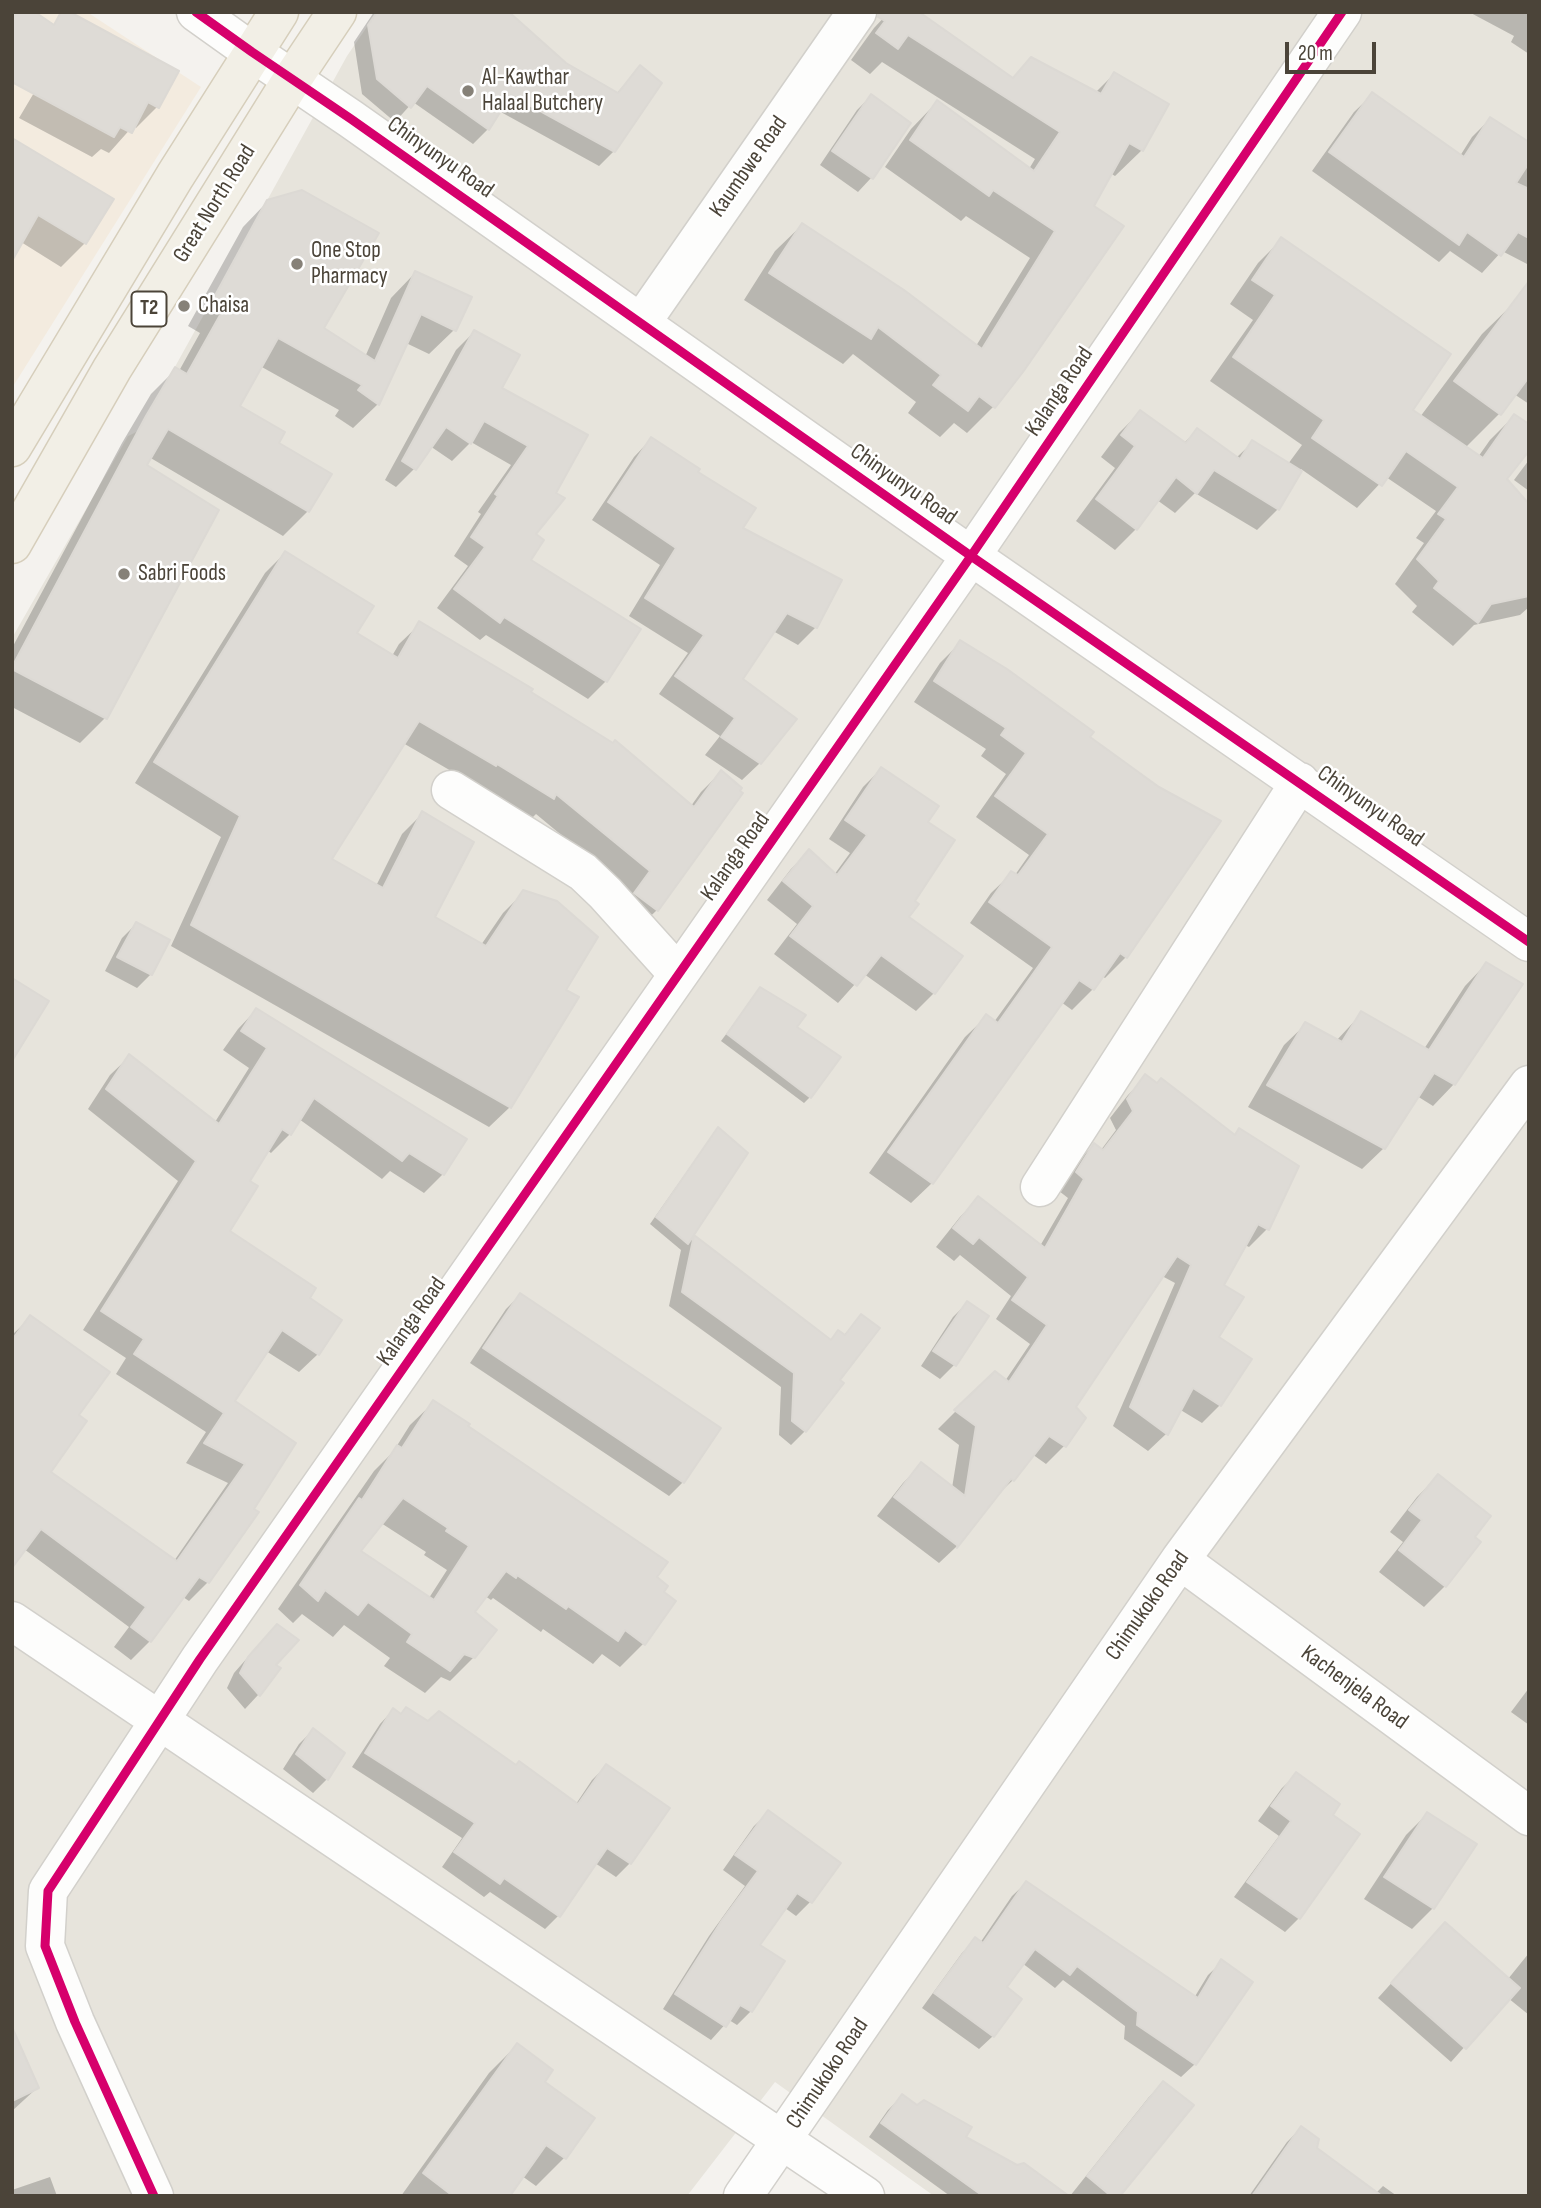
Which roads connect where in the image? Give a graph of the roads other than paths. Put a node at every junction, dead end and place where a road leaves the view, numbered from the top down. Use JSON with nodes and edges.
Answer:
{"nodes":[{"id":1,"x":196,"y":12,"type":"edge"},
{"id":2,"x":279,"y":12,"type":"edge"},
{"id":3,"x":337,"y":12,"type":"edge"},
{"id":4,"x":857,"y":12,"type":"edge"},
{"id":5,"x":1342,"y":12,"type":"edge"},
{"id":6,"x":252,"y":52,"type":"junction"},
{"id":7,"x":293,"y":78,"type":"junction"},
{"id":8,"x":641,"y":323,"type":"junction"},
{"id":9,"x":12,"y":447,"type":"edge"},
{"id":10,"x":12,"y":544,"type":"edge"},
{"id":11,"x":971,"y":556,"type":"junction"},
{"id":12,"x":1300,"y":782,"type":"junction"},
{"id":13,"x":451,"y":790,"type":"dead end"},
{"id":14,"x":1529,"y":942,"type":"edge"},
{"id":15,"x":678,"y":974,"type":"junction"},
{"id":16,"x":1529,"y":1085,"type":"edge"},
{"id":17,"x":1040,"y":1187,"type":"dead end"},
{"id":18,"x":1180,"y":1560,"type":"junction"},
{"id":19,"x":12,"y":1621,"type":"edge"},
{"id":20,"x":160,"y":1722,"type":"junction"},
{"id":21,"x":1529,"y":1816,"type":"edge"},
{"id":22,"x":783,"y":2139,"type":"junction"},
{"id":23,"x":154,"y":2196,"type":"edge"},
{"id":24,"x":743,"y":2196,"type":"edge"},
{"id":25,"x":865,"y":2196,"type":"edge"}],
"edges":[{"from":1,"to":6,"type":"street","name":"Chinyunyu Road"},
{"from":2,"to":6,"type":"main road","number":"T2"},
{"from":3,"to":7,"type":"main road","name":"Great North Road","number":"T2"},
{"from":4,"to":8,"type":"street","name":"Kaumbwe Road"},
{"from":5,"to":11,"type":"street","name":"Kalanga Road"},
{"from":6,"to":7,"type":"street","name":"Chinyunyu Road"},
{"from":6,"to":9,"type":"main road","number":"T2"},
{"from":7,"to":8,"type":"street","name":"Chinyunyu Road"},
{"from":7,"to":10,"type":"main road","name":"Great North Road","number":"T2"},
{"from":8,"to":11,"type":"street","name":"Chinyunyu Road"},
{"from":11,"to":12,"type":"street","name":"Chinyunyu Road"},
{"from":11,"to":15,"type":"street","name":"Kalanga Road"},
{"from":12,"to":14,"type":"street","name":"Chinyunyu Road"},
{"from":12,"to":17,"type":"street"},
{"from":13,"to":15,"type":"street"},
{"from":15,"to":20,"type":"street","name":"Kalanga Road"},
{"from":16,"to":18,"type":"street","name":"Chimukoko Road"},
{"from":18,"to":21,"type":"street","name":"Kachenjela Road"},
{"from":18,"to":22,"type":"street","name":"Chimukoko Road"},
{"from":19,"to":20,"type":"street"},
{"from":20,"to":22,"type":"street"},
{"from":20,"to":23,"type":"street","name":"Kalanga Road"},
{"from":22,"to":24,"type":"street","name":"Chimukoko Road"},
{"from":22,"to":25,"type":"street"}]}
